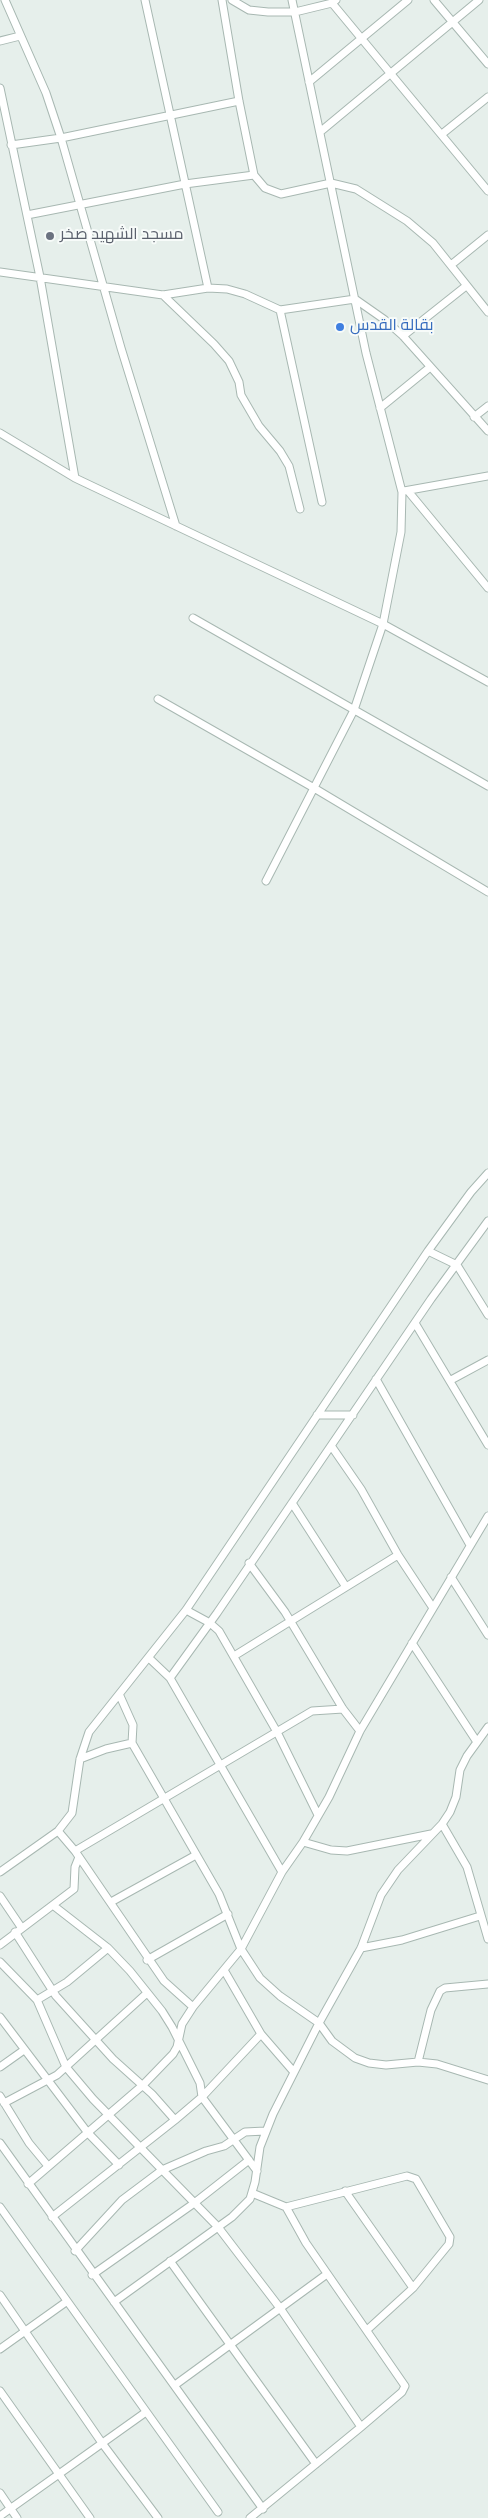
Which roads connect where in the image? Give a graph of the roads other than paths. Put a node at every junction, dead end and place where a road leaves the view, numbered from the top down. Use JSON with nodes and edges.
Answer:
{"nodes":[{"id":1,"x":5,"y":0,"type":"edge"},
{"id":2,"x":145,"y":0,"type":"edge"},
{"id":3,"x":222,"y":0,"type":"edge"},
{"id":4,"x":232,"y":0,"type":"edge"},
{"id":5,"x":292,"y":0,"type":"edge"},
{"id":6,"x":408,"y":0,"type":"edge"},
{"id":7,"x":434,"y":0,"type":"edge"},
{"id":8,"x":479,"y":0,"type":"edge"},
{"id":9,"x":334,"y":2,"type":"edge"},
{"id":10,"x":295,"y":12,"type":"junction"},
{"id":11,"x":453,"y":22,"type":"junction"},
{"id":12,"x":20,"y":36,"type":"junction"},
{"id":13,"x":362,"y":38,"type":"junction"},
{"id":14,"x":0,"y":41,"type":"edge"},
{"id":15,"x":488,"y":64,"type":"edge"},
{"id":16,"x":391,"y":73,"type":"junction"},
{"id":17,"x":310,"y":82,"type":"junction"},
{"id":18,"x":0,"y":88,"type":"edge"},
{"id":19,"x":488,"y":96,"type":"edge"},
{"id":20,"x":239,"y":102,"type":"junction"},
{"id":21,"x":2,"y":114,"type":"edge"},
{"id":22,"x":171,"y":115,"type":"junction"},
{"id":23,"x":320,"y":132,"type":"junction"},
{"id":24,"x":442,"y":134,"type":"junction"},
{"id":25,"x":60,"y":138,"type":"junction"},
{"id":26,"x":11,"y":145,"type":"junction"},
{"id":27,"x":254,"y":175,"type":"junction"},
{"id":28,"x":331,"y":183,"type":"junction"},
{"id":29,"x":185,"y":184,"type":"junction"},
{"id":30,"x":488,"y":191,"type":"edge"},
{"id":31,"x":80,"y":205,"type":"junction"},
{"id":32,"x":27,"y":215,"type":"junction"},
{"id":33,"x":488,"y":236,"type":"edge"},
{"id":34,"x":451,"y":265,"type":"junction"},
{"id":35,"x":0,"y":272,"type":"edge"},
{"id":36,"x":40,"y":277,"type":"junction"},
{"id":37,"x":104,"y":286,"type":"junction"},
{"id":38,"x":466,"y":286,"type":"junction"},
{"id":39,"x":208,"y":288,"type":"junction"},
{"id":40,"x":162,"y":295,"type":"junction"},
{"id":41,"x":355,"y":298,"type":"junction"},
{"id":42,"x":280,"y":310,"type":"junction"},
{"id":43,"x":488,"y":312,"type":"edge"},
{"id":44,"x":402,"y":336,"type":"junction"},
{"id":45,"x":429,"y":368,"type":"junction"},
{"id":46,"x":488,"y":406,"type":"edge"},
{"id":47,"x":380,"y":408,"type":"junction"},
{"id":48,"x":474,"y":417,"type":"junction"},
{"id":49,"x":488,"y":431,"type":"edge"},
{"id":50,"x":0,"y":433,"type":"edge"},
{"id":51,"x":488,"y":476,"type":"edge"},
{"id":52,"x":74,"y":478,"type":"junction"},
{"id":53,"x":405,"y":491,"type":"junction"},
{"id":54,"x":322,"y":502,"type":"dead end"},
{"id":55,"x":300,"y":508,"type":"dead end"},
{"id":56,"x":176,"y":526,"type":"junction"},
{"id":57,"x":488,"y":588,"type":"edge"},
{"id":58,"x":193,"y":618,"type":"dead end"},
{"id":59,"x":383,"y":624,"type":"junction"},
{"id":60,"x":488,"y":682,"type":"edge"},
{"id":61,"x":158,"y":699,"type":"dead end"},
{"id":62,"x":354,"y":710,"type":"junction"},
{"id":63,"x":488,"y":786,"type":"edge"},
{"id":64,"x":314,"y":788,"type":"junction"},
{"id":65,"x":266,"y":881,"type":"dead end"},
{"id":66,"x":488,"y":892,"type":"edge"},
{"id":67,"x":488,"y":1173,"type":"edge"},
{"id":68,"x":488,"y":1221,"type":"edge"},
{"id":69,"x":428,"y":1251,"type":"junction"},
{"id":70,"x":457,"y":1265,"type":"junction"},
{"id":71,"x":488,"y":1315,"type":"edge"},
{"id":72,"x":415,"y":1324,"type":"junction"},
{"id":73,"x":488,"y":1360,"type":"edge"},
{"id":74,"x":376,"y":1380,"type":"junction"},
{"id":75,"x":451,"y":1380,"type":"junction"},
{"id":76,"x":317,"y":1415,"type":"junction"},
{"id":77,"x":354,"y":1415,"type":"junction"},
{"id":78,"x":488,"y":1445,"type":"edge"},
{"id":79,"x":332,"y":1447,"type":"junction"},
{"id":80,"x":292,"y":1503,"type":"junction"},
{"id":81,"x":488,"y":1516,"type":"edge"},
{"id":82,"x":470,"y":1545,"type":"junction"},
{"id":83,"x":398,"y":1555,"type":"junction"},
{"id":84,"x":249,"y":1563,"type":"junction"},
{"id":85,"x":451,"y":1577,"type":"junction"},
{"id":86,"x":346,"y":1587,"type":"junction"},
{"id":87,"x":433,"y":1608,"type":"junction"},
{"id":88,"x":186,"y":1610,"type":"junction"},
{"id":89,"x":290,"y":1621,"type":"junction"},
{"id":90,"x":210,"y":1623,"type":"junction"},
{"id":91,"x":488,"y":1635,"type":"edge"},
{"id":92,"x":412,"y":1643,"type":"junction"},
{"id":93,"x":234,"y":1656,"type":"junction"},
{"id":94,"x":149,"y":1658,"type":"junction"},
{"id":95,"x":170,"y":1678,"type":"junction"},
{"id":96,"x":120,"y":1696,"type":"junction"},
{"id":97,"x":343,"y":1709,"type":"junction"},
{"id":98,"x":488,"y":1727,"type":"edge"},
{"id":99,"x":360,"y":1731,"type":"junction"},
{"id":100,"x":277,"y":1732,"type":"junction"},
{"id":101,"x":477,"y":1742,"type":"junction"},
{"id":102,"x":132,"y":1743,"type":"junction"},
{"id":103,"x":80,"y":1759,"type":"junction"},
{"id":104,"x":222,"y":1765,"type":"junction"},
{"id":105,"x":165,"y":1798,"type":"junction"},
{"id":106,"x":318,"y":1815,"type":"junction"},
{"id":107,"x":442,"y":1824,"type":"junction"},
{"id":108,"x":58,"y":1831,"type":"junction"},
{"id":109,"x":431,"y":1834,"type":"junction"},
{"id":110,"x":304,"y":1842,"type":"junction"},
{"id":111,"x":77,"y":1854,"type":"junction"},
{"id":112,"x":196,"y":1855,"type":"junction"},
{"id":113,"x":0,"y":1872,"type":"edge"},
{"id":114,"x":282,"y":1872,"type":"junction"},
{"id":115,"x":0,"y":1896,"type":"edge"},
{"id":116,"x":111,"y":1902,"type":"junction"},
{"id":117,"x":54,"y":1906,"type":"junction"},
{"id":118,"x":228,"y":1914,"type":"junction"},
{"id":119,"x":480,"y":1916,"type":"junction"},
{"id":120,"x":18,"y":1930,"type":"junction"},
{"id":121,"x":488,"y":1938,"type":"edge"},
{"id":122,"x":0,"y":1945,"type":"edge"},
{"id":123,"x":108,"y":1948,"type":"junction"},
{"id":124,"x":361,"y":1948,"type":"junction"},
{"id":125,"x":241,"y":1949,"type":"junction"},
{"id":126,"x":147,"y":1960,"type":"junction"},
{"id":127,"x":0,"y":1962,"type":"edge"},
{"id":128,"x":224,"y":1970,"type":"junction"},
{"id":129,"x":488,"y":1984,"type":"edge"},
{"id":130,"x":52,"y":1991,"type":"junction"},
{"id":131,"x":147,"y":1993,"type":"junction"},
{"id":132,"x":37,"y":2000,"type":"junction"},
{"id":133,"x":192,"y":2007,"type":"junction"},
{"id":134,"x":0,"y":2016,"type":"edge"},
{"id":135,"x":319,"y":2023,"type":"junction"},
{"id":136,"x":261,"y":2034,"type":"junction"},
{"id":137,"x":97,"y":2039,"type":"junction"},
{"id":138,"x":178,"y":2042,"type":"junction"},
{"id":139,"x":24,"y":2050,"type":"junction"},
{"id":140,"x":418,"y":2062,"type":"junction"},
{"id":141,"x":0,"y":2066,"type":"edge"},
{"id":142,"x":66,"y":2067,"type":"junction"},
{"id":143,"x":293,"y":2071,"type":"junction"},
{"id":144,"x":488,"y":2080,"type":"edge"},
{"id":145,"x":46,"y":2081,"type":"junction"},
{"id":146,"x":143,"y":2085,"type":"junction"},
{"id":147,"x":0,"y":2096,"type":"edge"},
{"id":148,"x":202,"y":2097,"type":"junction"},
{"id":149,"x":4,"y":2103,"type":"junction"},
{"id":150,"x":109,"y":2114,"type":"junction"},
{"id":151,"x":175,"y":2120,"type":"junction"},
{"id":152,"x":266,"y":2131,"type":"junction"},
{"id":153,"x":88,"y":2133,"type":"junction"},
{"id":154,"x":234,"y":2140,"type":"junction"},
{"id":155,"x":0,"y":2144,"type":"edge"},
{"id":156,"x":142,"y":2148,"type":"junction"},
{"id":157,"x":249,"y":2160,"type":"junction"},
{"id":158,"x":118,"y":2165,"type":"junction"},
{"id":159,"x":48,"y":2166,"type":"junction"},
{"id":160,"x":162,"y":2170,"type":"junction"},
{"id":161,"x":257,"y":2170,"type":"junction"},
{"id":162,"x":28,"y":2184,"type":"junction"},
{"id":163,"x":345,"y":2191,"type":"junction"},
{"id":164,"x":252,"y":2193,"type":"junction"},
{"id":165,"x":194,"y":2204,"type":"junction"},
{"id":166,"x":0,"y":2207,"type":"edge"},
{"id":167,"x":286,"y":2207,"type":"junction"},
{"id":168,"x":52,"y":2217,"type":"junction"},
{"id":169,"x":218,"y":2227,"type":"junction"},
{"id":170,"x":75,"y":2250,"type":"junction"},
{"id":171,"x":170,"y":2261,"type":"junction"},
{"id":172,"x":327,"y":2274,"type":"junction"},
{"id":173,"x":92,"y":2275,"type":"junction"},
{"id":174,"x":414,"y":2288,"type":"junction"},
{"id":175,"x":0,"y":2295,"type":"edge"},
{"id":176,"x":66,"y":2302,"type":"junction"},
{"id":177,"x":114,"y":2302,"type":"junction"},
{"id":178,"x":280,"y":2308,"type":"junction"},
{"id":179,"x":367,"y":2330,"type":"junction"},
{"id":180,"x":26,"y":2331,"type":"junction"},
{"id":181,"x":231,"y":2346,"type":"junction"},
{"id":182,"x":0,"y":2349,"type":"edge"},
{"id":183,"x":175,"y":2385,"type":"junction"},
{"id":184,"x":0,"y":2391,"type":"edge"},
{"id":185,"x":146,"y":2412,"type":"junction"},
{"id":186,"x":361,"y":2427,"type":"junction"},
{"id":187,"x":102,"y":2443,"type":"junction"},
{"id":188,"x":316,"y":2464,"type":"junction"},
{"id":189,"x":59,"y":2474,"type":"junction"},
{"id":190,"x":0,"y":2493,"type":"edge"},
{"id":191,"x":10,"y":2508,"type":"junction"},
{"id":192,"x":263,"y":2509,"type":"junction"},
{"id":193,"x":218,"y":2512,"type":"dead end"},
{"id":194,"x":0,"y":2516,"type":"edge"},
{"id":195,"x":18,"y":2518,"type":"edge"},
{"id":196,"x":90,"y":2518,"type":"edge"},
{"id":197,"x":158,"y":2518,"type":"edge"},
{"id":198,"x":250,"y":2518,"type":"edge"}],
"edges":[{"from":1,"to":12,"type":"street"},
{"from":2,"to":22,"type":"street"},
{"from":3,"to":20,"type":"street"},
{"from":4,"to":10,"type":"street"},
{"from":5,"to":10,"type":"street"},
{"from":6,"to":13,"type":"street"},
{"from":7,"to":11,"type":"street"},
{"from":8,"to":11,"type":"street"},
{"from":9,"to":10,"type":"street"},
{"from":9,"to":13,"type":"street"},
{"from":10,"to":17,"type":"street"},
{"from":11,"to":15,"type":"street"},
{"from":11,"to":16,"type":"street"},
{"from":12,"to":14,"type":"street"},
{"from":12,"to":25,"type":"street"},
{"from":13,"to":16,"type":"street"},
{"from":13,"to":17,"type":"street"},
{"from":16,"to":23,"type":"street"},
{"from":16,"to":24,"type":"street"},
{"from":17,"to":23,"type":"street"},
{"from":18,"to":21,"type":"street"},
{"from":19,"to":24,"type":"street"},
{"from":20,"to":22,"type":"street"},
{"from":20,"to":27,"type":"street"},
{"from":21,"to":26,"type":"street"},
{"from":22,"to":25,"type":"street"},
{"from":22,"to":29,"type":"street"},
{"from":23,"to":28,"type":"street"},
{"from":24,"to":30,"type":"street"},
{"from":25,"to":26,"type":"street"},
{"from":25,"to":31,"type":"street"},
{"from":26,"to":32,"type":"street"},
{"from":27,"to":28,"type":"street"},
{"from":27,"to":29,"type":"street"},
{"from":28,"to":34,"type":"street"},
{"from":28,"to":41,"type":"street"},
{"from":29,"to":31,"type":"street"},
{"from":29,"to":39,"type":"street"},
{"from":31,"to":32,"type":"street"},
{"from":31,"to":37,"type":"street"},
{"from":32,"to":36,"type":"street"},
{"from":33,"to":34,"type":"street"},
{"from":34,"to":38,"type":"street"},
{"from":35,"to":36,"type":"street"},
{"from":36,"to":37,"type":"street"},
{"from":36,"to":52,"type":"street"},
{"from":37,"to":40,"type":"street"},
{"from":37,"to":56,"type":"street"},
{"from":38,"to":43,"type":"street"},
{"from":38,"to":44,"type":"street"},
{"from":39,"to":40,"type":"street"},
{"from":39,"to":42,"type":"street"},
{"from":40,"to":55,"type":"street"},
{"from":41,"to":42,"type":"street"},
{"from":41,"to":44,"type":"street"},
{"from":41,"to":47,"type":"street"},
{"from":42,"to":54,"type":"street"},
{"from":44,"to":45,"type":"street"},
{"from":45,"to":47,"type":"street"},
{"from":45,"to":48,"type":"street"},
{"from":46,"to":48,"type":"street"},
{"from":47,"to":53,"type":"street"},
{"from":48,"to":49,"type":"street"},
{"from":50,"to":52,"type":"street"},
{"from":51,"to":53,"type":"street"},
{"from":52,"to":56,"type":"street"},
{"from":53,"to":57,"type":"street"},
{"from":53,"to":59,"type":"street"},
{"from":56,"to":59,"type":"street"},
{"from":58,"to":62,"type":"street"},
{"from":59,"to":60,"type":"street"},
{"from":59,"to":62,"type":"street"},
{"from":61,"to":64,"type":"street"},
{"from":62,"to":63,"type":"street"},
{"from":62,"to":64,"type":"street"},
{"from":64,"to":65,"type":"street"},
{"from":64,"to":66,"type":"street"},
{"from":67,"to":69,"type":"street"},
{"from":68,"to":70,"type":"street"},
{"from":69,"to":70,"type":"street"},
{"from":69,"to":76,"type":"street"},
{"from":70,"to":71,"type":"street"},
{"from":70,"to":72,"type":"street"},
{"from":72,"to":74,"type":"street"},
{"from":72,"to":75,"type":"street"},
{"from":73,"to":75,"type":"street"},
{"from":74,"to":77,"type":"street"},
{"from":74,"to":82,"type":"street"},
{"from":75,"to":78,"type":"street"},
{"from":76,"to":77,"type":"street"},
{"from":76,"to":88,"type":"street"},
{"from":77,"to":79,"type":"street"},
{"from":79,"to":80,"type":"street"},
{"from":79,"to":83,"type":"street"},
{"from":80,"to":84,"type":"street"},
{"from":80,"to":86,"type":"street"},
{"from":81,"to":82,"type":"street"},
{"from":82,"to":85,"type":"street"},
{"from":83,"to":86,"type":"street"},
{"from":83,"to":87,"type":"street"},
{"from":84,"to":89,"type":"street"},
{"from":84,"to":90,"type":"street"},
{"from":85,"to":87,"type":"street"},
{"from":85,"to":91,"type":"street"},
{"from":86,"to":89,"type":"street"},
{"from":87,"to":92,"type":"street"},
{"from":88,"to":90,"type":"street"},
{"from":88,"to":94,"type":"street"},
{"from":89,"to":93,"type":"street"},
{"from":89,"to":97,"type":"street"},
{"from":90,"to":93,"type":"street"},
{"from":90,"to":95,"type":"street"},
{"from":92,"to":99,"type":"street"},
{"from":92,"to":101,"type":"street"},
{"from":93,"to":100,"type":"street"},
{"from":94,"to":95,"type":"street"},
{"from":94,"to":96,"type":"street"},
{"from":95,"to":104,"type":"street"},
{"from":96,"to":102,"type":"street"},
{"from":96,"to":103,"type":"street"},
{"from":97,"to":99,"type":"street"},
{"from":97,"to":100,"type":"street"},
{"from":98,"to":101,"type":"street"},
{"from":99,"to":106,"type":"street"},
{"from":100,"to":104,"type":"street"},
{"from":100,"to":106,"type":"street"},
{"from":101,"to":107,"type":"street"},
{"from":102,"to":103,"type":"street"},
{"from":102,"to":105,"type":"street"},
{"from":103,"to":108,"type":"street"},
{"from":104,"to":105,"type":"street"},
{"from":104,"to":114,"type":"street"},
{"from":105,"to":111,"type":"street"},
{"from":105,"to":112,"type":"street"},
{"from":106,"to":110,"type":"street"},
{"from":107,"to":109,"type":"street"},
{"from":107,"to":119,"type":"street"},
{"from":108,"to":111,"type":"street"},
{"from":108,"to":113,"type":"street"},
{"from":109,"to":110,"type":"street"},
{"from":109,"to":124,"type":"street"},
{"from":110,"to":114,"type":"street"},
{"from":111,"to":116,"type":"street"},
{"from":111,"to":117,"type":"street"},
{"from":112,"to":116,"type":"street"},
{"from":112,"to":118,"type":"street"},
{"from":114,"to":125,"type":"street"},
{"from":115,"to":120,"type":"street"},
{"from":116,"to":126,"type":"street"},
{"from":117,"to":120,"type":"street"},
{"from":117,"to":123,"type":"street"},
{"from":118,"to":125,"type":"street"},
{"from":118,"to":126,"type":"street"},
{"from":119,"to":121,"type":"street"},
{"from":119,"to":124,"type":"street"},
{"from":120,"to":122,"type":"street"},
{"from":120,"to":130,"type":"street"},
{"from":123,"to":130,"type":"street"},
{"from":123,"to":131,"type":"street"},
{"from":124,"to":135,"type":"street"},
{"from":125,"to":128,"type":"street"},
{"from":125,"to":135,"type":"street"},
{"from":126,"to":133,"type":"street"},
{"from":127,"to":132,"type":"street"},
{"from":128,"to":133,"type":"street"},
{"from":128,"to":136,"type":"street"},
{"from":129,"to":140,"type":"street"},
{"from":130,"to":132,"type":"street"},
{"from":130,"to":137,"type":"street"},
{"from":131,"to":137,"type":"street"},
{"from":131,"to":138,"type":"street"},
{"from":132,"to":142,"type":"street"},
{"from":133,"to":138,"type":"street"},
{"from":134,"to":139,"type":"street"},
{"from":135,"to":140,"type":"street"},
{"from":135,"to":143,"type":"street"},
{"from":136,"to":143,"type":"street"},
{"from":136,"to":148,"type":"street"},
{"from":137,"to":142,"type":"street"},
{"from":137,"to":146,"type":"street"},
{"from":138,"to":146,"type":"street"},
{"from":138,"to":148,"type":"street"},
{"from":139,"to":141,"type":"street"},
{"from":139,"to":145,"type":"street"},
{"from":140,"to":144,"type":"street"},
{"from":142,"to":145,"type":"street"},
{"from":142,"to":150,"type":"street"},
{"from":143,"to":152,"type":"street"},
{"from":145,"to":149,"type":"street"},
{"from":145,"to":153,"type":"street"},
{"from":146,"to":150,"type":"street"},
{"from":146,"to":151,"type":"street"},
{"from":147,"to":149,"type":"street"},
{"from":148,"to":151,"type":"street"},
{"from":148,"to":154,"type":"street"},
{"from":149,"to":159,"type":"street"},
{"from":150,"to":153,"type":"street"},
{"from":150,"to":156,"type":"street"},
{"from":151,"to":156,"type":"street"},
{"from":152,"to":154,"type":"street"},
{"from":152,"to":161,"type":"street"},
{"from":153,"to":158,"type":"street"},
{"from":153,"to":159,"type":"street"},
{"from":154,"to":157,"type":"street"},
{"from":154,"to":160,"type":"street"},
{"from":155,"to":162,"type":"street"},
{"from":156,"to":158,"type":"street"},
{"from":156,"to":160,"type":"street"},
{"from":157,"to":161,"type":"street"},
{"from":157,"to":165,"type":"street"},
{"from":158,"to":168,"type":"street"},
{"from":159,"to":162,"type":"street"},
{"from":160,"to":165,"type":"street"},
{"from":160,"to":170,"type":"street"},
{"from":161,"to":164,"type":"street"},
{"from":162,"to":168,"type":"street"},
{"from":163,"to":167,"type":"street"},
{"from":163,"to":174,"type":"street"},
{"from":163,"to":174,"type":"street"},
{"from":164,"to":167,"type":"street"},
{"from":164,"to":169,"type":"street"},
{"from":165,"to":169,"type":"street"},
{"from":165,"to":173,"type":"street"},
{"from":166,"to":176,"type":"street"},
{"from":167,"to":172,"type":"street"},
{"from":168,"to":170,"type":"street"},
{"from":169,"to":171,"type":"street"},
{"from":169,"to":178,"type":"street"},
{"from":170,"to":173,"type":"street"},
{"from":171,"to":177,"type":"street"},
{"from":171,"to":181,"type":"street"},
{"from":172,"to":178,"type":"street"},
{"from":172,"to":179,"type":"street"},
{"from":173,"to":177,"type":"street"},
{"from":174,"to":179,"type":"street"},
{"from":175,"to":180,"type":"street"},
{"from":176,"to":180,"type":"street"},
{"from":176,"to":185,"type":"street"},
{"from":177,"to":183,"type":"street"},
{"from":178,"to":181,"type":"street"},
{"from":178,"to":186,"type":"street"},
{"from":179,"to":186,"type":"street"},
{"from":180,"to":182,"type":"street"},
{"from":180,"to":187,"type":"street"},
{"from":181,"to":183,"type":"street"},
{"from":181,"to":188,"type":"street"},
{"from":183,"to":192,"type":"street"},
{"from":184,"to":189,"type":"street"},
{"from":185,"to":187,"type":"street"},
{"from":185,"to":193,"type":"street"},
{"from":186,"to":188,"type":"street"},
{"from":187,"to":189,"type":"street"},
{"from":187,"to":197,"type":"street"},
{"from":188,"to":192,"type":"street"},
{"from":189,"to":191,"type":"street"},
{"from":189,"to":196,"type":"street"},
{"from":190,"to":191,"type":"street"},
{"from":191,"to":194,"type":"street"},
{"from":191,"to":195,"type":"street"},
{"from":192,"to":198,"type":"street"}]}
